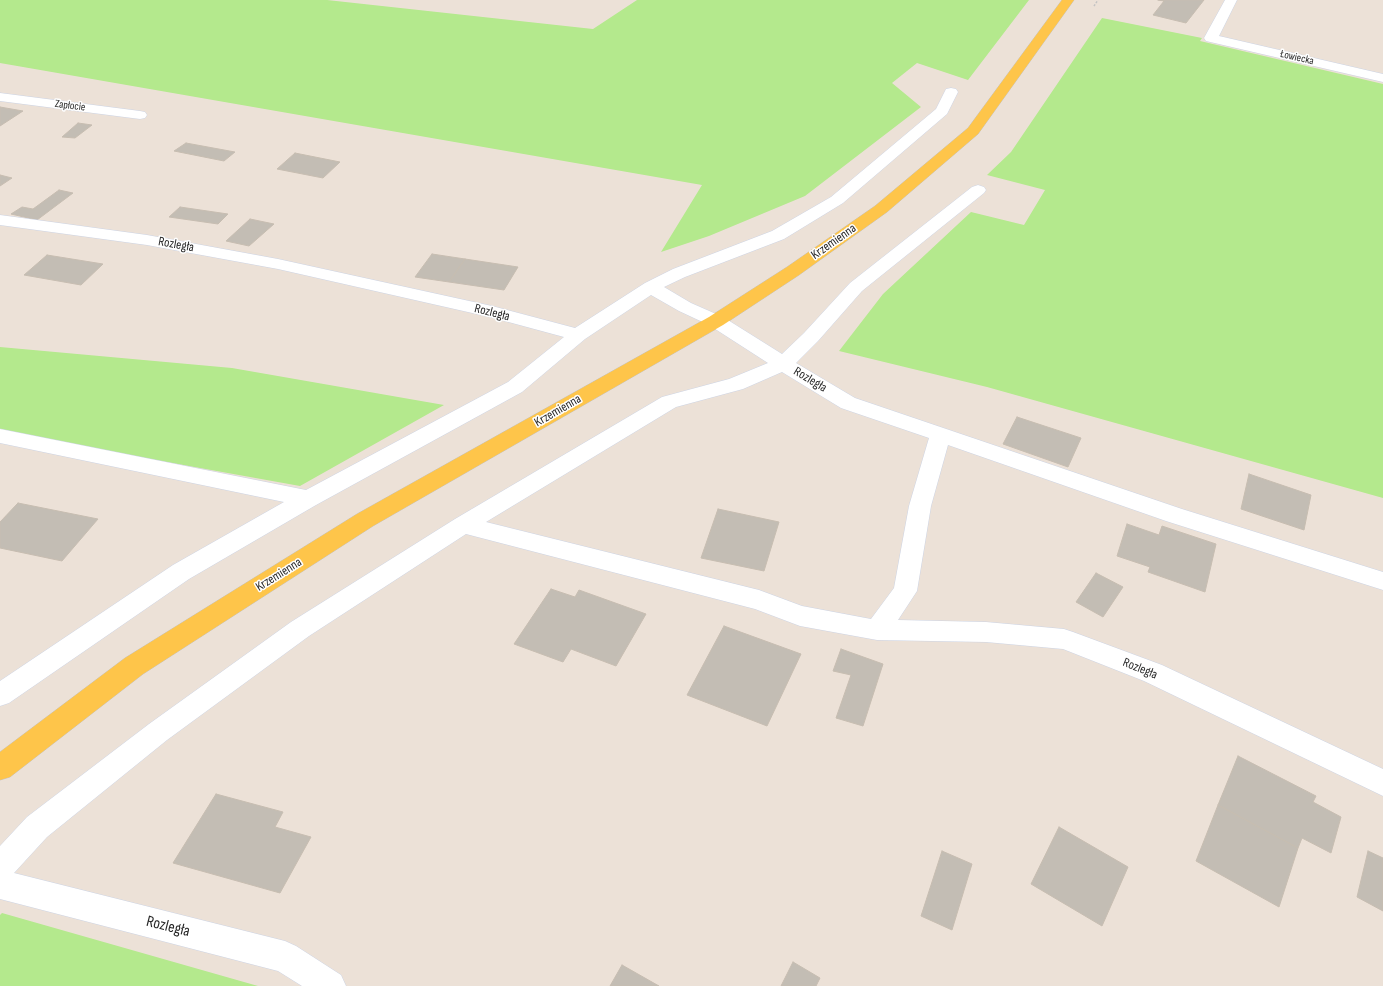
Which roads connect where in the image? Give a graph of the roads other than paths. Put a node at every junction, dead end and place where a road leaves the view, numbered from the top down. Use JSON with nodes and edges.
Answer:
{"nodes":[{"id":1,"x":1068,"y":0,"type":"edge"},
{"id":2,"x":1231,"y":0,"type":"edge"},
{"id":3,"x":1383,"y":78,"type":"edge"},
{"id":4,"x":951,"y":92,"type":"dead end"},
{"id":5,"x":0,"y":97,"type":"edge"},
{"id":6,"x":140,"y":115,"type":"dead end"},
{"id":7,"x":978,"y":190,"type":"dead end"},
{"id":8,"x":0,"y":220,"type":"edge"},
{"id":9,"x":651,"y":287,"type":"junction"},
{"id":10,"x":716,"y":321,"type":"junction"},
{"id":11,"x":578,"y":335,"type":"junction"},
{"id":12,"x":783,"y":364,"type":"junction"},
{"id":13,"x":940,"y":435,"type":"junction"},
{"id":14,"x":0,"y":436,"type":"edge"},
{"id":15,"x":308,"y":499,"type":"junction"},
{"id":16,"x":463,"y":525,"type":"junction"},
{"id":17,"x":1383,"y":581,"type":"edge"},
{"id":18,"x":877,"y":630,"type":"junction"},
{"id":19,"x":0,"y":695,"type":"edge"},
{"id":20,"x":0,"y":768,"type":"edge"},
{"id":21,"x":1383,"y":783,"type":"edge"},
{"id":22,"x":0,"y":867,"type":"edge"},
{"id":23,"x":0,"y":884,"type":"edge"},
{"id":24,"x":330,"y":986,"type":"edge"}],
"edges":[{"from":1,"to":10,"type":"main road","name":"Krzemienna"},
{"from":2,"to":3,"type":"street","name":"Łowiecka"},
{"from":4,"to":9,"type":"street"},
{"from":5,"to":6,"type":"street","name":"Zapłocie"},
{"from":7,"to":12,"type":"street"},
{"from":8,"to":11,"type":"street","name":"Rozległa"},
{"from":9,"to":10,"type":"street","name":"Rozległa"},
{"from":9,"to":11,"type":"street"},
{"from":10,"to":12,"type":"street","name":"Rozległa"},
{"from":10,"to":20,"type":"main road","name":"Krzemienna"},
{"from":11,"to":15,"type":"street"},
{"from":12,"to":13,"type":"street","name":"Rozległa"},
{"from":12,"to":16,"type":"street"},
{"from":13,"to":17,"type":"street","name":"Rozległa"},
{"from":13,"to":18,"type":"street"},
{"from":14,"to":15,"type":"street"},
{"from":15,"to":19,"type":"street"},
{"from":16,"to":18,"type":"street","name":"Rozległa"},
{"from":16,"to":22,"type":"street"},
{"from":18,"to":21,"type":"street","name":"Rozległa"},
{"from":23,"to":24,"type":"street","name":"Rozległa"}]}
